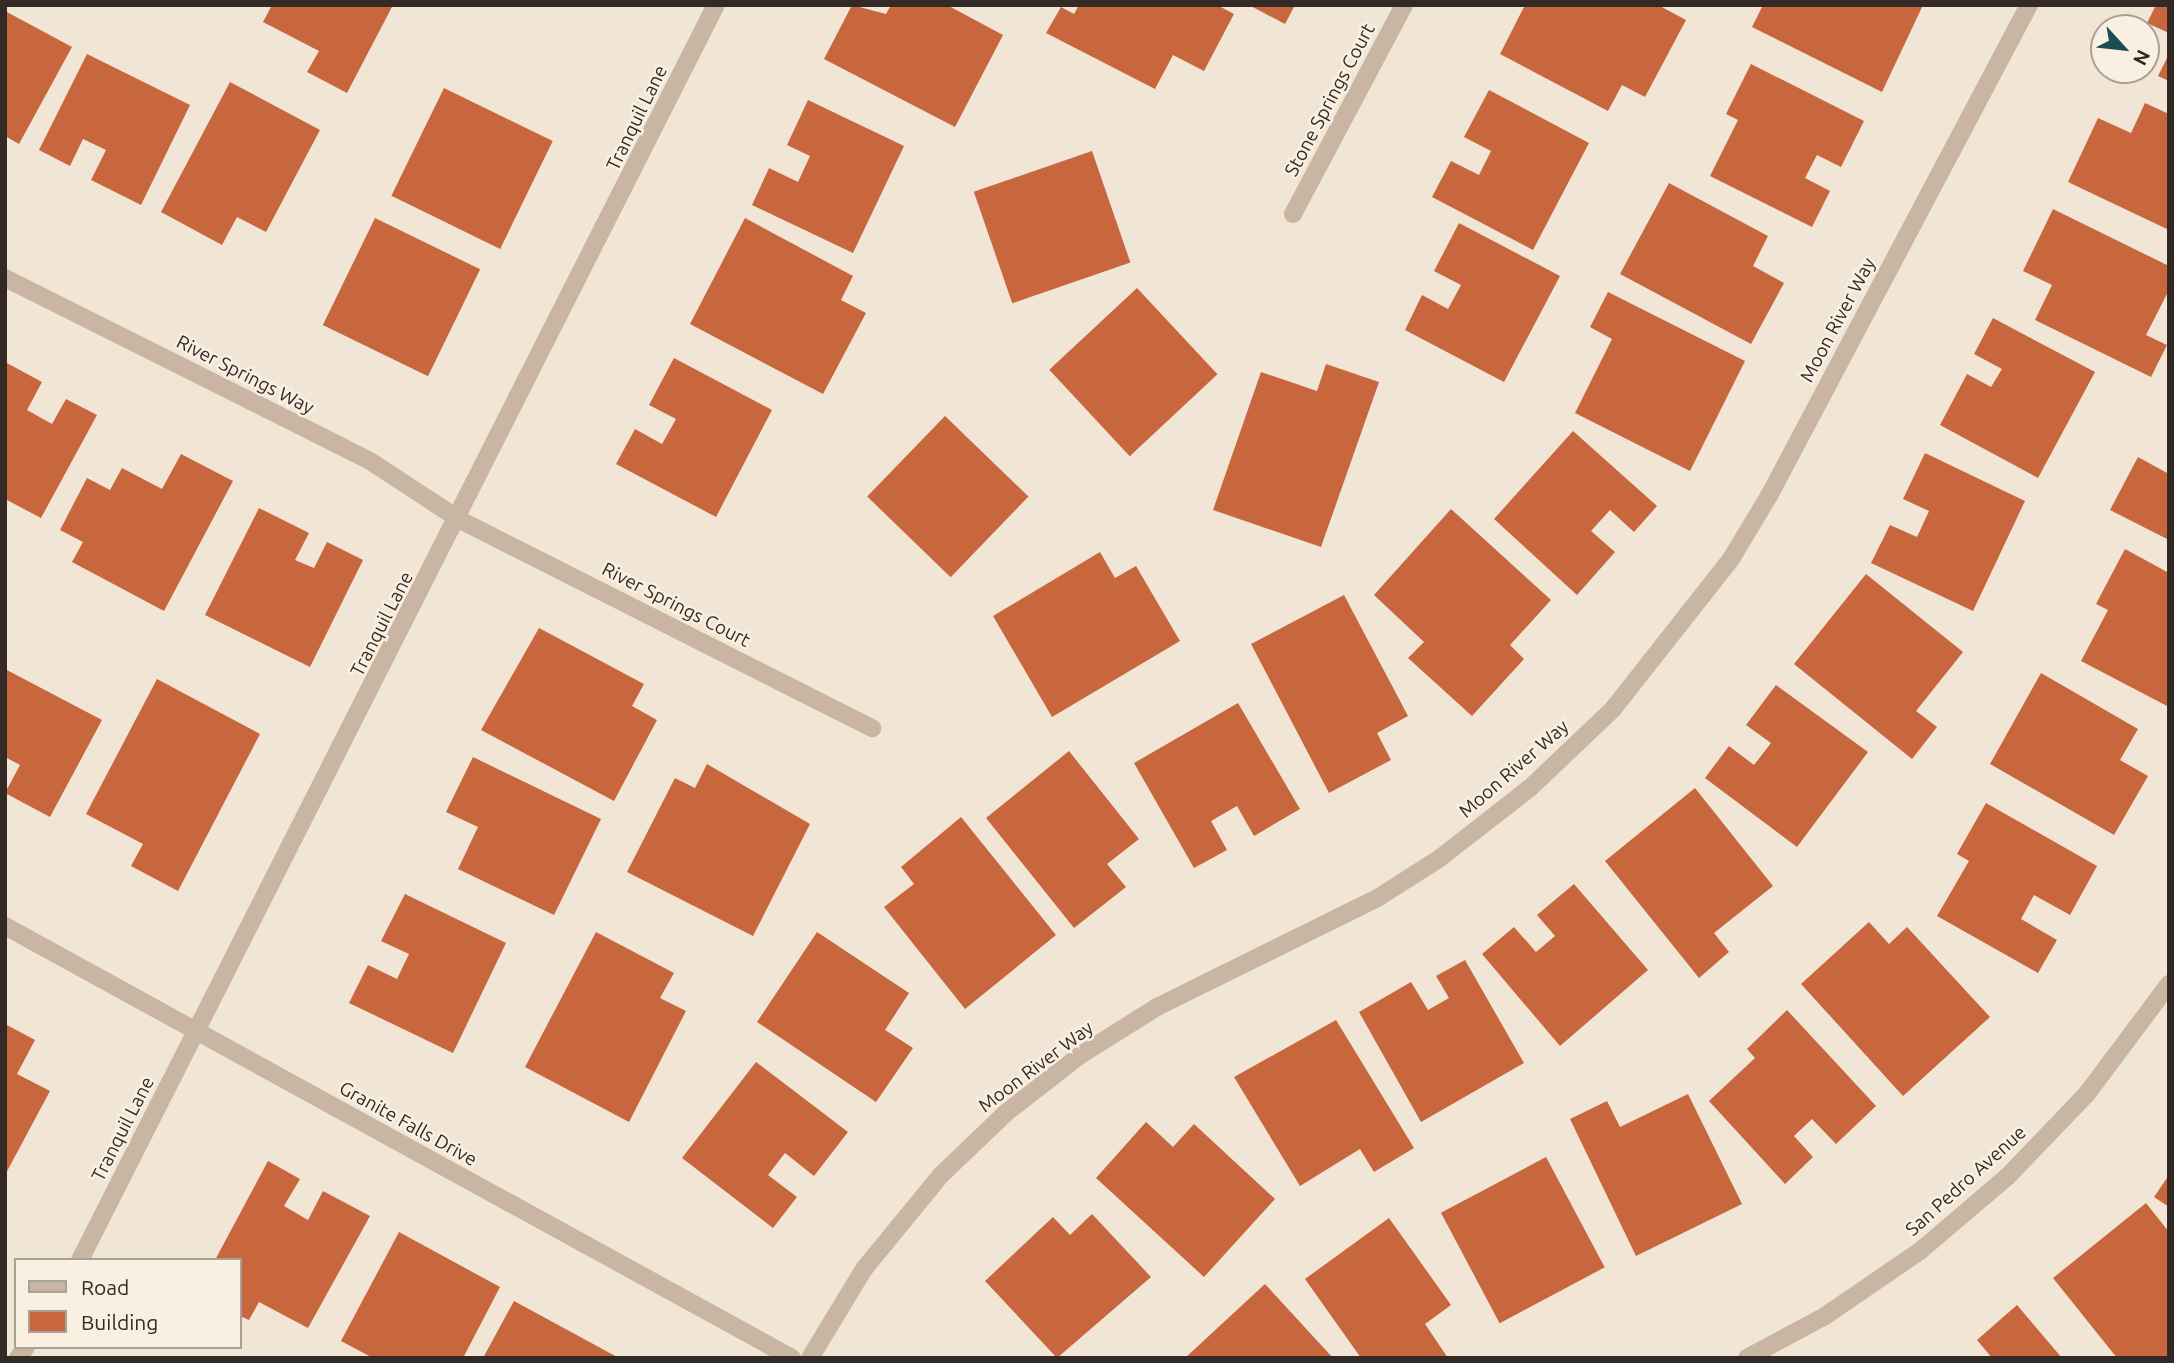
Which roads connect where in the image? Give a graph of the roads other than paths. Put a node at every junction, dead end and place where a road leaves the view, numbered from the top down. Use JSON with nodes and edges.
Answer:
{"nodes":[{"id":1,"x":716,"y":5,"type":"edge"},
{"id":2,"x":1404,"y":5,"type":"edge"},
{"id":3,"x":2029,"y":5,"type":"edge"},
{"id":4,"x":1293,"y":214,"type":"dead end"},
{"id":5,"x":5,"y":278,"type":"edge"},
{"id":6,"x":460,"y":520,"type":"junction"},
{"id":7,"x":872,"y":728,"type":"dead end"},
{"id":8,"x":5,"y":926,"type":"edge"},
{"id":9,"x":2169,"y":984,"type":"edge"},
{"id":10,"x":197,"y":1027,"type":"junction"},
{"id":11,"x":81,"y":1258,"type":"edge"},
{"id":12,"x":792,"y":1358,"type":"edge"},
{"id":13,"x":810,"y":1358,"type":"edge"},
{"id":14,"x":1747,"y":1358,"type":"edge"}],
"edges":[{"from":1,"to":6,"type":"street","name":"Tranquil Lane"},
{"from":2,"to":4,"type":"street","name":"Stone Springs Court"},
{"from":3,"to":13,"type":"street","name":"Moon River Way"},
{"from":5,"to":6,"type":"street","name":"River Springs Way"},
{"from":6,"to":7,"type":"street","name":"River Springs Court"},
{"from":6,"to":10,"type":"street","name":"Tranquil Lane"},
{"from":8,"to":10,"type":"street","name":"Granite Falls Drive"},
{"from":9,"to":14,"type":"street","name":"San Pedro Avenue"},
{"from":10,"to":11,"type":"street","name":"Tranquil Lane"},
{"from":10,"to":12,"type":"street","name":"Granite Falls Drive"}]}
